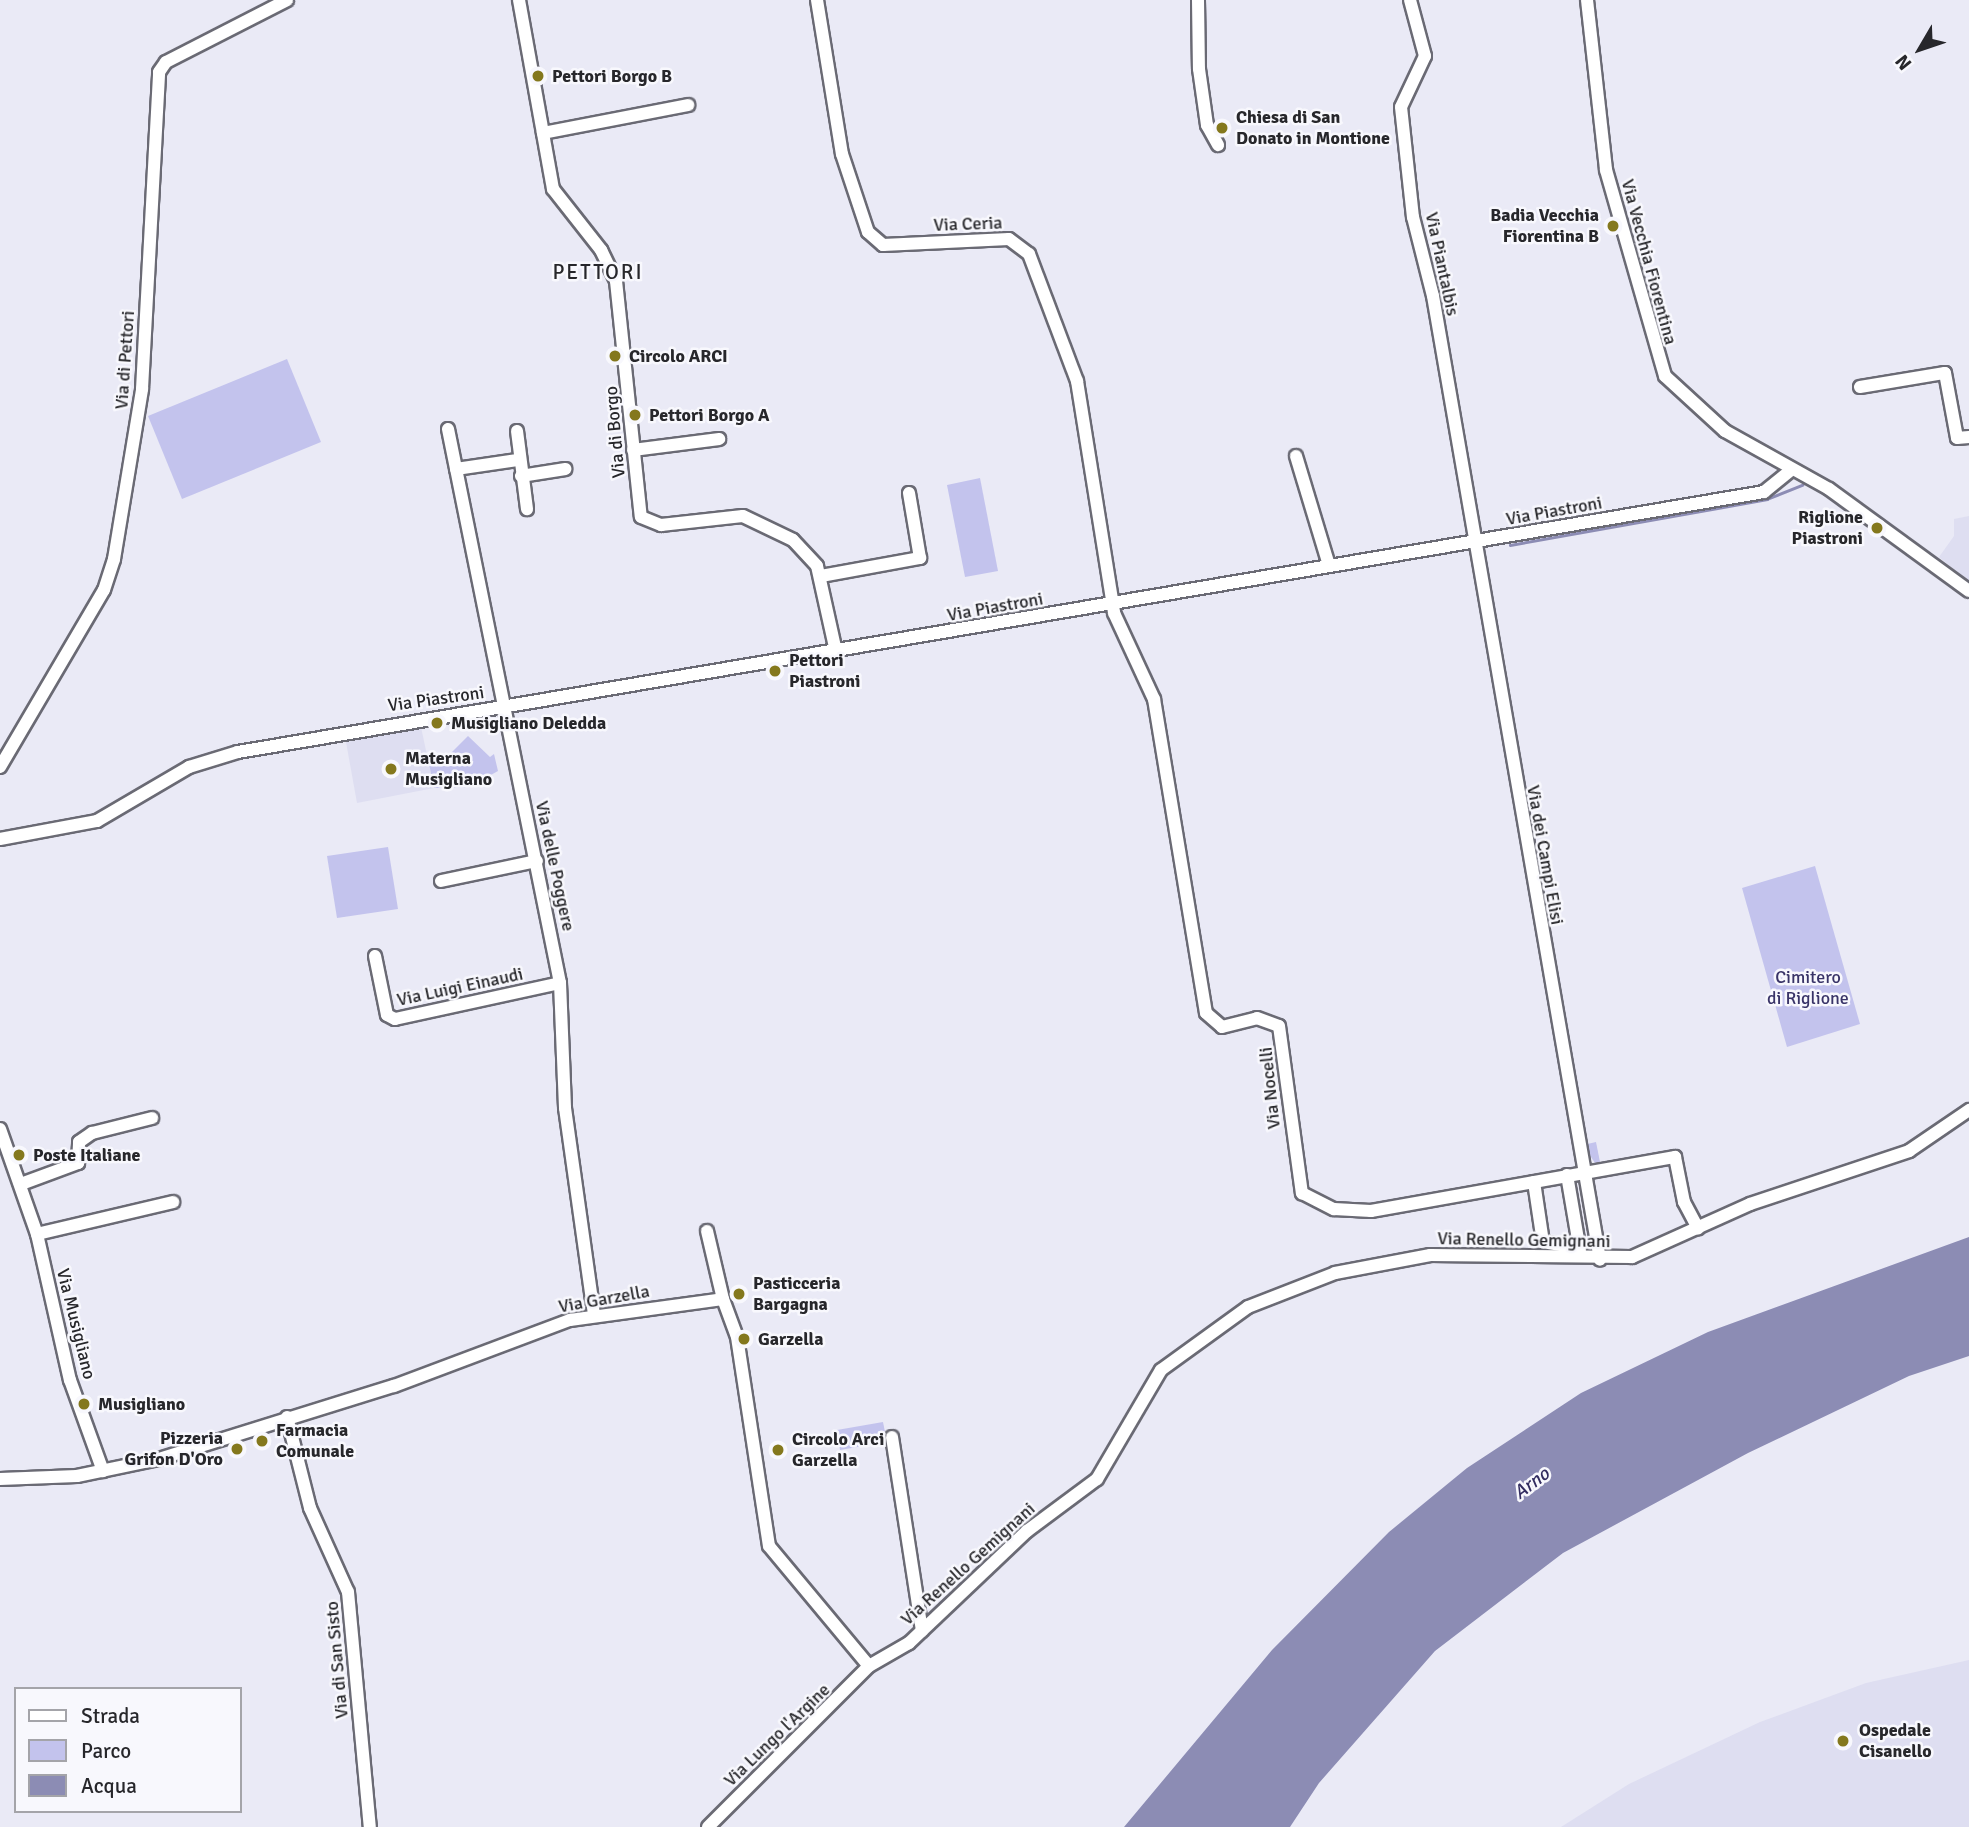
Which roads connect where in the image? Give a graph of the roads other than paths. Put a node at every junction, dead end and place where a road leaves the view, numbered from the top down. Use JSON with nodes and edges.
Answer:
{"nodes":[{"id":1,"x":287,"y":0,"type":"edge"},
{"id":2,"x":519,"y":0,"type":"edge"},
{"id":3,"x":817,"y":0,"type":"edge"},
{"id":4,"x":1198,"y":0,"type":"edge"},
{"id":5,"x":1410,"y":0,"type":"edge"},
{"id":6,"x":1587,"y":0,"type":"edge"},
{"id":7,"x":688,"y":105,"type":"dead end"},
{"id":8,"x":544,"y":133,"type":"junction"},
{"id":9,"x":1218,"y":145,"type":"dead end"},
{"id":10,"x":1860,"y":387,"type":"dead end"},
{"id":11,"x":448,"y":429,"type":"dead end"},
{"id":12,"x":517,"y":431,"type":"dead end"},
{"id":13,"x":1963,"y":437,"type":"edge"},
{"id":14,"x":719,"y":439,"type":"dead end"},
{"id":15,"x":633,"y":450,"type":"junction"},
{"id":16,"x":1296,"y":456,"type":"dead end"},
{"id":17,"x":517,"y":460,"type":"junction"},
{"id":18,"x":456,"y":469,"type":"junction"},
{"id":19,"x":565,"y":469,"type":"dead end"},
{"id":20,"x":1790,"y":471,"type":"junction"},
{"id":21,"x":521,"y":476,"type":"junction"},
{"id":22,"x":909,"y":493,"type":"dead end"},
{"id":23,"x":527,"y":509,"type":"dead end"},
{"id":24,"x":1474,"y":543,"type":"junction"},
{"id":25,"x":1329,"y":565,"type":"junction"},
{"id":26,"x":821,"y":576,"type":"junction"},
{"id":27,"x":1969,"y":591,"type":"edge"},
{"id":28,"x":1111,"y":603,"type":"junction"},
{"id":29,"x":836,"y":652,"type":"junction"},
{"id":30,"x":502,"y":708,"type":"junction"},
{"id":31,"x":0,"y":768,"type":"edge"},
{"id":32,"x":0,"y":839,"type":"edge"},
{"id":33,"x":537,"y":861,"type":"junction"},
{"id":34,"x":441,"y":881,"type":"dead end"},
{"id":35,"x":375,"y":956,"type":"dead end"},
{"id":36,"x":560,"y":983,"type":"junction"},
{"id":37,"x":1969,"y":1110,"type":"edge"},
{"id":38,"x":152,"y":1118,"type":"dead end"},
{"id":39,"x":0,"y":1129,"type":"edge"},
{"id":40,"x":1589,"y":1170,"type":"junction"},
{"id":41,"x":1567,"y":1175,"type":"junction"},
{"id":42,"x":1534,"y":1182,"type":"junction"},
{"id":43,"x":21,"y":1184,"type":"junction"},
{"id":44,"x":173,"y":1202,"type":"dead end"},
{"id":45,"x":1698,"y":1228,"type":"junction"},
{"id":46,"x":707,"y":1231,"type":"dead end"},
{"id":47,"x":37,"y":1234,"type":"junction"},
{"id":48,"x":1576,"y":1248,"type":"junction"},
{"id":49,"x":1595,"y":1260,"type":"junction"},
{"id":50,"x":723,"y":1299,"type":"junction"},
{"id":51,"x":594,"y":1315,"type":"junction"},
{"id":52,"x":287,"y":1418,"type":"junction"},
{"id":53,"x":892,"y":1437,"type":"dead end"},
{"id":54,"x":103,"y":1471,"type":"junction"},
{"id":55,"x":0,"y":1479,"type":"edge"},
{"id":56,"x":922,"y":1631,"type":"junction"},
{"id":57,"x":869,"y":1666,"type":"junction"},
{"id":58,"x":370,"y":1827,"type":"edge"},
{"id":59,"x":708,"y":1827,"type":"edge"}],
"edges":[{"from":1,"to":31,"type":"street","name":"Via di Pettori"},
{"from":2,"to":8,"type":"street","name":"Via di Borgo"},
{"from":3,"to":28,"type":"street","name":"Via Ceria"},
{"from":4,"to":9,"type":"street"},
{"from":5,"to":24,"type":"street","name":"Via Piantalbis"},
{"from":6,"to":20,"type":"street","name":"Via Vecchia Fiorentina"},
{"from":7,"to":8,"type":"street"},
{"from":8,"to":15,"type":"street","name":"Via di Borgo"},
{"from":10,"to":13,"type":"street"},
{"from":11,"to":18,"type":"street","name":"Via delle Poggere"},
{"from":12,"to":17,"type":"street"},
{"from":14,"to":15,"type":"street"},
{"from":15,"to":26,"type":"street","name":"Via di Borgo"},
{"from":16,"to":25,"type":"street"},
{"from":17,"to":18,"type":"street"},
{"from":17,"to":21,"type":"street"},
{"from":18,"to":30,"type":"street","name":"Via delle Poggere"},
{"from":19,"to":21,"type":"street"},
{"from":20,"to":24,"type":"street","name":"Via Piastroni"},
{"from":20,"to":27,"type":"street"},
{"from":21,"to":23,"type":"street"},
{"from":22,"to":26,"type":"street"},
{"from":24,"to":25,"type":"street","name":"Via Piastroni"},
{"from":24,"to":40,"type":"street","name":"Via dei Campi Elisi"},
{"from":25,"to":28,"type":"street","name":"Via Piastroni"},
{"from":26,"to":29,"type":"street","name":"Via di Borgo"},
{"from":28,"to":29,"type":"street","name":"Via Piastroni"},
{"from":28,"to":42,"type":"street","name":"Via Nocelli"},
{"from":29,"to":30,"type":"street","name":"Via Piastroni"},
{"from":30,"to":32,"type":"street","name":"Via Piastroni"},
{"from":30,"to":33,"type":"street","name":"Via delle Poggere"},
{"from":33,"to":34,"type":"street"},
{"from":33,"to":36,"type":"street","name":"Via delle Poggere"},
{"from":35,"to":36,"type":"street","name":"Via Luigi Einaudi"},
{"from":36,"to":51,"type":"street","name":"Via delle Poggere"},
{"from":37,"to":45,"type":"street","name":"Via Renello Gemignani"},
{"from":38,"to":43,"type":"street"},
{"from":39,"to":43,"type":"street","name":"Via Musigliano"},
{"from":40,"to":41,"type":"street","name":"Via Nocelli"},
{"from":40,"to":45,"type":"street","name":"Via Nocelli"},
{"from":40,"to":49,"type":"street"},
{"from":41,"to":42,"type":"street","name":"Via Nocelli"},
{"from":41,"to":48,"type":"street"},
{"from":42,"to":48,"type":"street"},
{"from":43,"to":47,"type":"street","name":"Via Musigliano"},
{"from":44,"to":47,"type":"street"},
{"from":45,"to":49,"type":"street","name":"Via Renello Gemignani"},
{"from":46,"to":50,"type":"street"},
{"from":47,"to":54,"type":"street","name":"Via Musigliano"},
{"from":48,"to":49,"type":"street"},
{"from":49,"to":56,"type":"street","name":"Via Renello Gemignani"},
{"from":50,"to":51,"type":"street","name":"Via Garzella"},
{"from":50,"to":57,"type":"street"},
{"from":51,"to":52,"type":"street","name":"Via Garzella"},
{"from":52,"to":54,"type":"street","name":"Via Garzella"},
{"from":52,"to":58,"type":"street","name":"Via di San Sisto"},
{"from":53,"to":56,"type":"street"},
{"from":54,"to":55,"type":"street","name":"Via Garzella"},
{"from":56,"to":57,"type":"street","name":"Via Renello Gemignani"},
{"from":57,"to":59,"type":"street","name":"Via Lungo l'Argine"}]}
